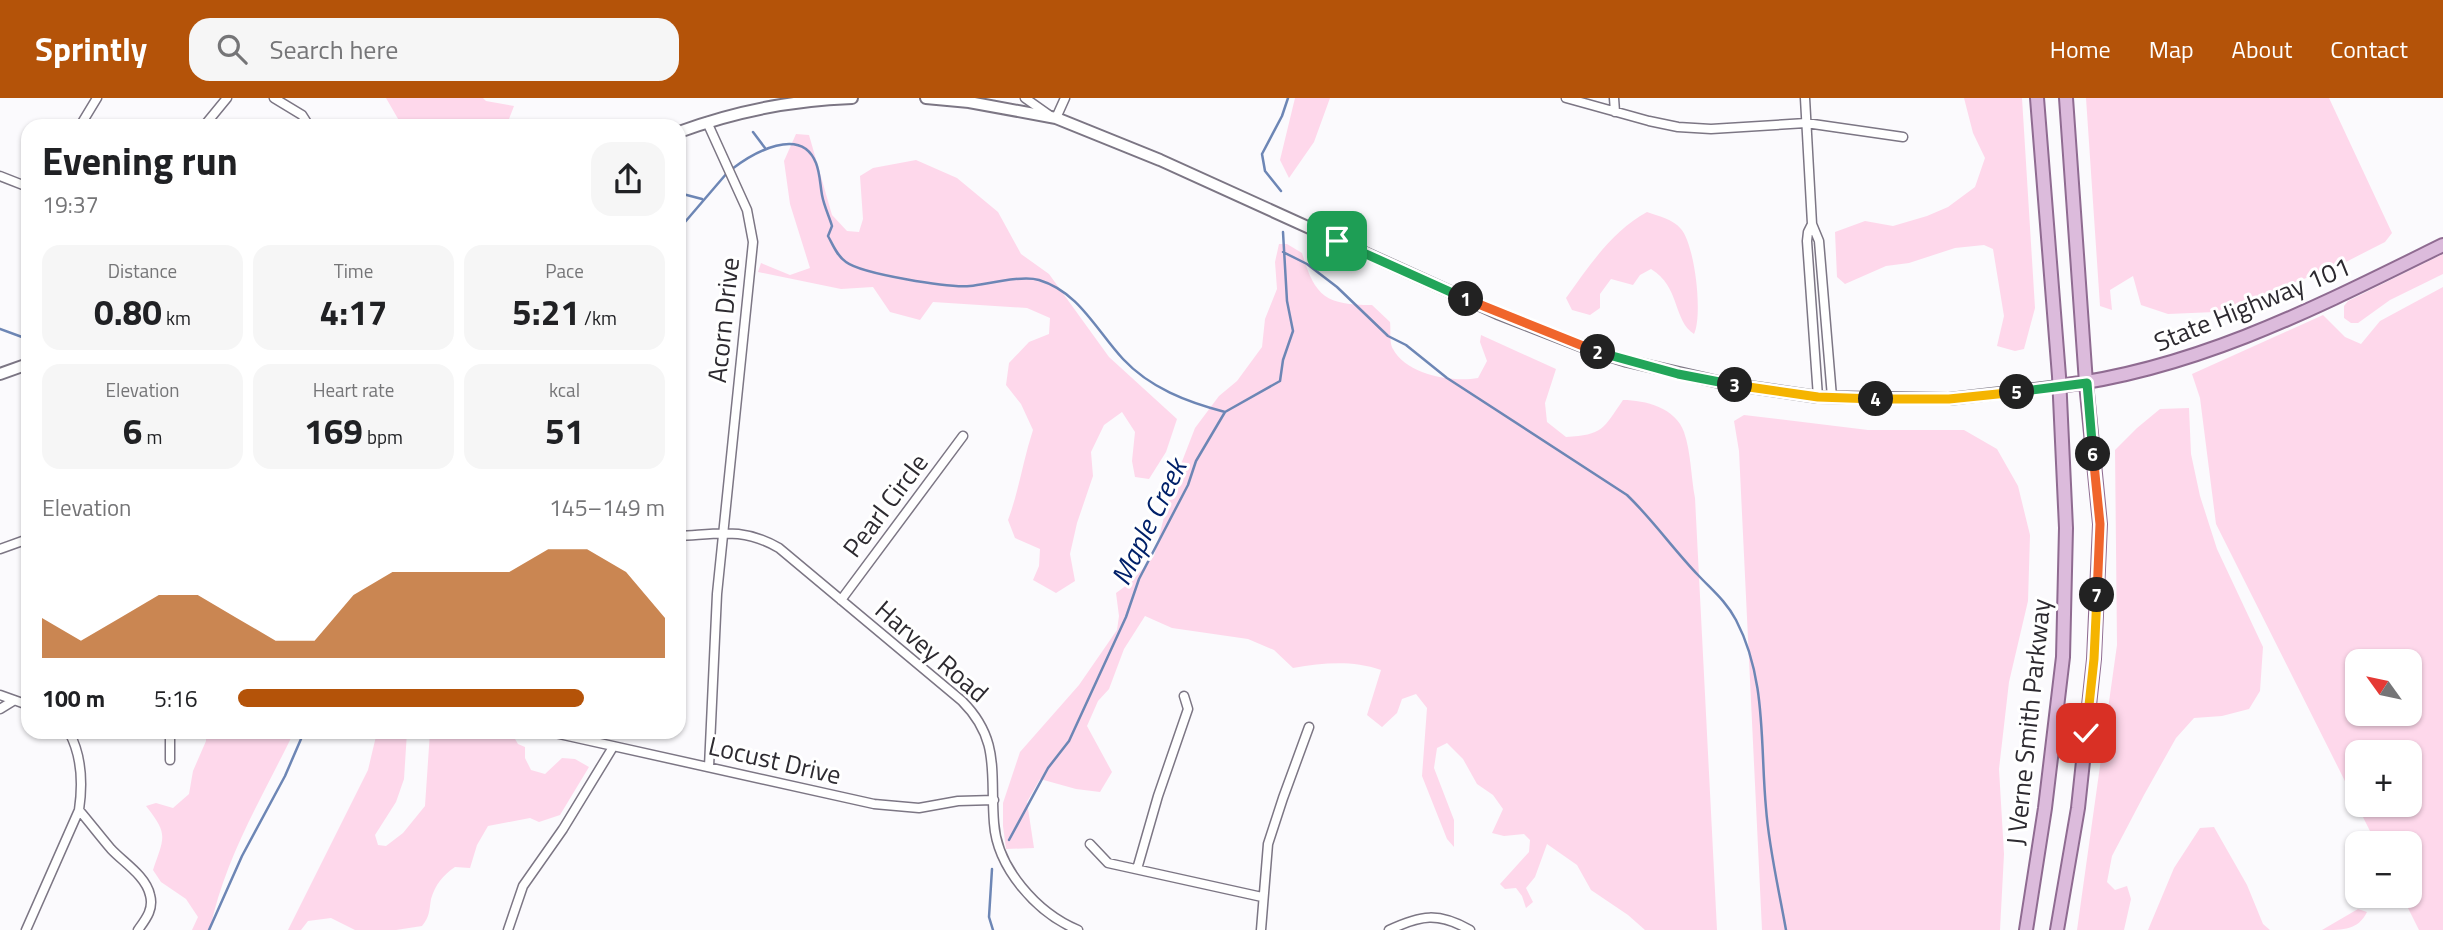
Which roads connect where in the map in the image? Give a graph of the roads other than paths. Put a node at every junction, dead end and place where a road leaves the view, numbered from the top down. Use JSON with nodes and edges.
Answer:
{"nodes":[{"id":1,"x":97,"y":98,"type":"edge"},
{"id":2,"x":227,"y":98,"type":"edge"},
{"id":3,"x":274,"y":98,"type":"edge"},
{"id":4,"x":852,"y":98,"type":"edge"},
{"id":5,"x":926,"y":98,"type":"edge"},
{"id":6,"x":1025,"y":98,"type":"edge"},
{"id":7,"x":1065,"y":98,"type":"edge"},
{"id":8,"x":1566,"y":98,"type":"edge"},
{"id":9,"x":1614,"y":98,"type":"edge"},
{"id":10,"x":1805,"y":98,"type":"edge"},
{"id":11,"x":2037,"y":98,"type":"edge"},
{"id":12,"x":2066,"y":98,"type":"edge"},
{"id":13,"x":960,"y":100,"type":"edge"},
{"id":14,"x":1615,"y":112,"type":"junction"},
{"id":15,"x":1054,"y":118,"type":"junction"},
{"id":16,"x":84,"y":119,"type":"edge"},
{"id":17,"x":210,"y":119,"type":"edge"},
{"id":18,"x":305,"y":119,"type":"edge"},
{"id":19,"x":707,"y":122,"type":"junction"},
{"id":20,"x":1806,"y":123,"type":"junction"},
{"id":21,"x":686,"y":130,"type":"edge"},
{"id":22,"x":1903,"y":137,"type":"dead end"},
{"id":23,"x":0,"y":176,"type":"edge"},
{"id":24,"x":21,"y":184,"type":"edge"},
{"id":25,"x":1812,"y":224,"type":"junction"},
{"id":26,"x":2443,"y":244,"type":"edge"},
{"id":27,"x":21,"y":366,"type":"edge"},
{"id":28,"x":0,"y":374,"type":"edge"},
{"id":29,"x":2087,"y":383,"type":"junction"},
{"id":30,"x":2065,"y":385,"type":"junction"},
{"id":31,"x":1818,"y":397,"type":"junction"},
{"id":32,"x":1832,"y":397,"type":"junction"},
{"id":33,"x":963,"y":436,"type":"dead end"},
{"id":34,"x":723,"y":531,"type":"junction"},
{"id":35,"x":686,"y":535,"type":"edge"},
{"id":36,"x":21,"y":542,"type":"edge"},
{"id":37,"x":0,"y":549,"type":"edge"},
{"id":38,"x":841,"y":600,"type":"junction"},
{"id":39,"x":0,"y":695,"type":"edge"},
{"id":40,"x":1184,"y":696,"type":"dead end"},
{"id":41,"x":13,"y":701,"type":"junction"},
{"id":42,"x":21,"y":703,"type":"edge"},
{"id":43,"x":0,"y":709,"type":"edge"},
{"id":44,"x":1310,"y":727,"type":"dead end"},
{"id":45,"x":72,"y":739,"type":"edge"},
{"id":46,"x":170,"y":739,"type":"edge"},
{"id":47,"x":579,"y":739,"type":"edge"},
{"id":48,"x":613,"y":747,"type":"junction"},
{"id":49,"x":170,"y":760,"type":"dead end"},
{"id":50,"x":709,"y":767,"type":"junction"},
{"id":51,"x":994,"y":800,"type":"junction"},
{"id":52,"x":79,"y":810,"type":"junction"},
{"id":53,"x":1090,"y":844,"type":"dead end"},
{"id":54,"x":1137,"y":869,"type":"junction"},
{"id":55,"x":1262,"y":897,"type":"junction"},
{"id":56,"x":26,"y":930,"type":"edge"},
{"id":57,"x":138,"y":930,"type":"edge"},
{"id":58,"x":508,"y":930,"type":"edge"},
{"id":59,"x":1078,"y":930,"type":"edge"},
{"id":60,"x":1261,"y":930,"type":"edge"},
{"id":61,"x":1389,"y":930,"type":"edge"},
{"id":62,"x":1470,"y":930,"type":"edge"},
{"id":63,"x":2026,"y":930,"type":"edge"},
{"id":64,"x":2057,"y":930,"type":"edge"}],
"edges":[{"from":1,"to":16,"type":"street"},
{"from":2,"to":17,"type":"street"},
{"from":3,"to":18,"type":"street"},
{"from":4,"to":19,"type":"main road"},
{"from":5,"to":13,"type":"main road"},
{"from":6,"to":15,"type":"street"},
{"from":7,"to":15,"type":"street"},
{"from":8,"to":14,"type":"street"},
{"from":9,"to":14,"type":"street"},
{"from":10,"to":20,"type":"street"},
{"from":11,"to":30,"type":"main road","name":"J Verne Smith Parkway"},
{"from":12,"to":29,"type":"main road"},
{"from":13,"to":15,"type":"main road"},
{"from":14,"to":20,"type":"street"},
{"from":15,"to":31,"type":"main road"},
{"from":19,"to":21,"type":"main road"},
{"from":19,"to":34,"type":"street","name":"Acorn Drive"},
{"from":20,"to":22,"type":"street"},
{"from":20,"to":25,"type":"street"},
{"from":23,"to":24,"type":"street"},
{"from":25,"to":31,"type":"street"},
{"from":25,"to":32,"type":"street"},
{"from":26,"to":29,"type":"main road","name":"State Highway 101"},
{"from":27,"to":28,"type":"main road"},
{"from":29,"to":30,"type":"main road","name":"State Highway 101"},
{"from":29,"to":64,"type":"main road"},
{"from":30,"to":32,"type":"main road"},
{"from":30,"to":63,"type":"main road","name":"J Verne Smith Parkway"},
{"from":31,"to":32,"type":"main road"},
{"from":33,"to":38,"type":"street","name":"Pearl Circle"},
{"from":34,"to":35,"type":"street","name":"Harvey Road"},
{"from":34,"to":38,"type":"street","name":"Harvey Road"},
{"from":34,"to":50,"type":"street","name":"Acorn Drive"},
{"from":36,"to":37,"type":"street"},
{"from":38,"to":51,"type":"street","name":"Harvey Road"},
{"from":39,"to":41,"type":"street"},
{"from":40,"to":54,"type":"street"},
{"from":41,"to":42,"type":"street"},
{"from":41,"to":43,"type":"street"},
{"from":44,"to":55,"type":"street"},
{"from":45,"to":52,"type":"street"},
{"from":46,"to":49,"type":"street"},
{"from":47,"to":48,"type":"street","name":"Locust Drive"},
{"from":48,"to":50,"type":"street","name":"Locust Drive"},
{"from":48,"to":58,"type":"street"},
{"from":50,"to":51,"type":"street","name":"Locust Drive"},
{"from":51,"to":59,"type":"street","name":"Harvey Road"},
{"from":52,"to":56,"type":"street"},
{"from":52,"to":57,"type":"street"},
{"from":53,"to":54,"type":"street"},
{"from":54,"to":55,"type":"street"},
{"from":55,"to":60,"type":"street"},
{"from":61,"to":62,"type":"street"}]}
